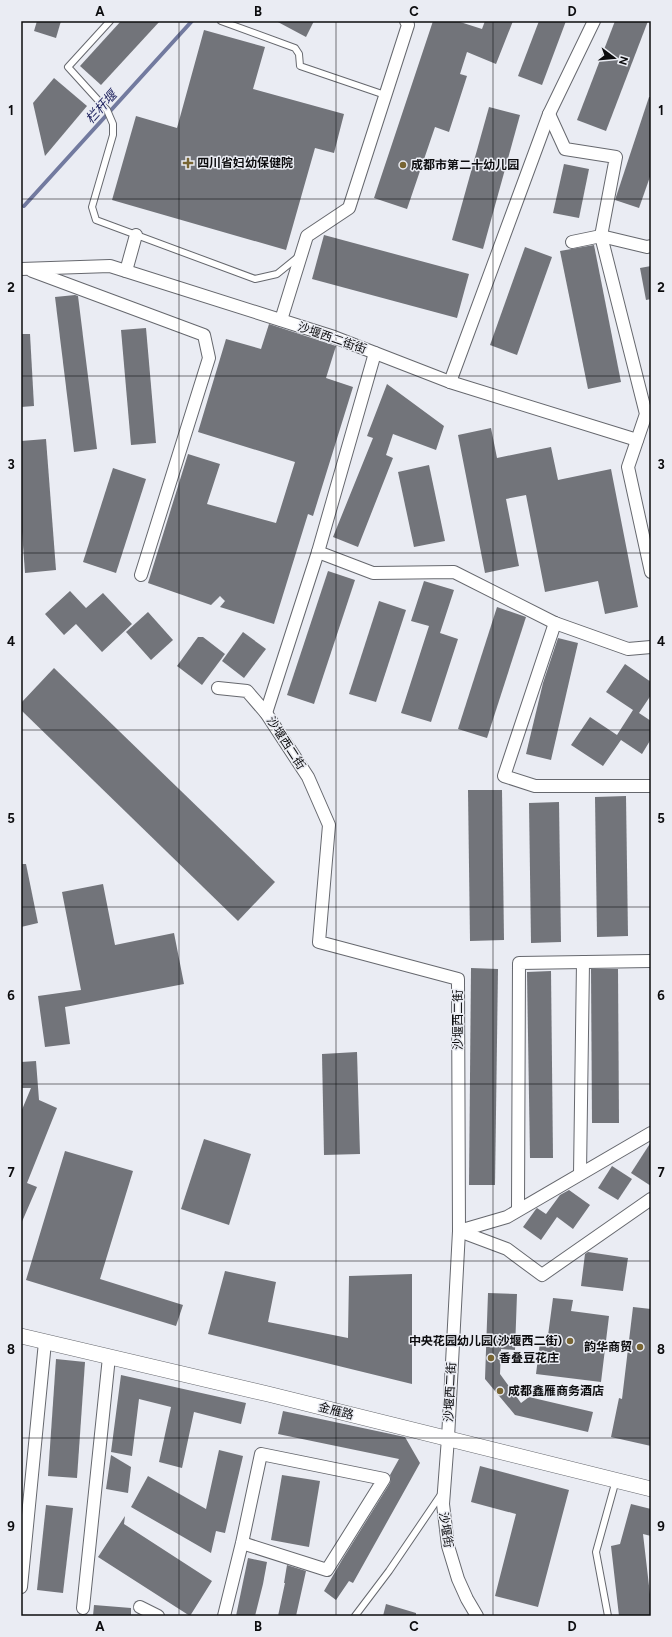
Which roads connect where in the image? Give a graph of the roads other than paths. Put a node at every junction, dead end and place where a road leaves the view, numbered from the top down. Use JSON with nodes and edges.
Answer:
{"nodes":[{"id":1,"x":110,"y":21,"type":"edge"},
{"id":2,"x":221,"y":21,"type":"edge"},
{"id":3,"x":406,"y":21,"type":"edge"},
{"id":4,"x":594,"y":21,"type":"edge"},
{"id":5,"x":385,"y":95,"type":"junction"},
{"id":6,"x":548,"y":114,"type":"junction"},
{"id":7,"x":136,"y":234,"type":"junction"},
{"id":8,"x":651,"y":235,"type":"edge"},
{"id":9,"x":601,"y":236,"type":"junction"},
{"id":10,"x":572,"y":242,"type":"dead end"},
{"id":11,"x":649,"y":247,"type":"edge"},
{"id":12,"x":302,"y":254,"type":"junction"},
{"id":13,"x":23,"y":268,"type":"edge"},
{"id":14,"x":126,"y":271,"type":"junction"},
{"id":15,"x":281,"y":320,"type":"junction"},
{"id":16,"x":375,"y":353,"type":"junction"},
{"id":17,"x":450,"y":382,"type":"junction"},
{"id":18,"x":637,"y":440,"type":"junction"},
{"id":19,"x":318,"y":552,"type":"junction"},
{"id":20,"x":651,"y":572,"type":"edge"},
{"id":21,"x":141,"y":575,"type":"dead end"},
{"id":22,"x":555,"y":623,"type":"junction"},
{"id":23,"x":651,"y":647,"type":"edge"},
{"id":24,"x":218,"y":688,"type":"dead end"},
{"id":25,"x":266,"y":713,"type":"junction"},
{"id":26,"x":651,"y":786,"type":"edge"},
{"id":27,"x":651,"y":961,"type":"edge"},
{"id":28,"x":582,"y":962,"type":"junction"},
{"id":29,"x":651,"y":1133,"type":"edge"},
{"id":30,"x":580,"y":1174,"type":"junction"},
{"id":31,"x":651,"y":1199,"type":"edge"},
{"id":32,"x":518,"y":1210,"type":"junction"},
{"id":33,"x":459,"y":1231,"type":"junction"},
{"id":34,"x":21,"y":1336,"type":"edge"},
{"id":35,"x":45,"y":1342,"type":"junction"},
{"id":36,"x":109,"y":1357,"type":"junction"},
{"id":37,"x":448,"y":1438,"type":"junction"},
{"id":38,"x":616,"y":1480,"type":"junction"},
{"id":39,"x":651,"y":1489,"type":"edge"},
{"id":40,"x":444,"y":1490,"type":"junction"},
{"id":41,"x":242,"y":1543,"type":"junction"},
{"id":42,"x":21,"y":1586,"type":"edge"},
{"id":43,"x":140,"y":1606,"type":"dead end"},
{"id":44,"x":82,"y":1608,"type":"dead end"},
{"id":45,"x":158,"y":1616,"type":"edge"},
{"id":46,"x":224,"y":1616,"type":"edge"},
{"id":47,"x":356,"y":1616,"type":"edge"},
{"id":48,"x":477,"y":1616,"type":"edge"},
{"id":49,"x":608,"y":1616,"type":"edge"}],
"edges":[{"from":1,"to":7,"type":"lane"},
{"from":2,"to":5,"type":"lane"},
{"from":3,"to":5,"type":"street"},
{"from":4,"to":6,"type":"street"},
{"from":5,"to":12,"type":"street"},
{"from":6,"to":9,"type":"street"},
{"from":6,"to":17,"type":"street"},
{"from":7,"to":12,"type":"lane"},
{"from":7,"to":14,"type":"street"},
{"from":8,"to":11,"type":"street"},
{"from":9,"to":10,"type":"street"},
{"from":9,"to":11,"type":"street"},
{"from":9,"to":18,"type":"street"},
{"from":12,"to":15,"type":"street"},
{"from":13,"to":14,"type":"street","name":"沙堰西二街街"},
{"from":13,"to":21,"type":"street"},
{"from":14,"to":15,"type":"street","name":"沙堰西二街街"},
{"from":15,"to":16,"type":"street","name":"沙堰西二街街"},
{"from":16,"to":17,"type":"street","name":"沙堰西二街街"},
{"from":16,"to":19,"type":"street"},
{"from":17,"to":18,"type":"street","name":"沙堰西二街街"},
{"from":18,"to":20,"type":"street"},
{"from":19,"to":22,"type":"street"},
{"from":19,"to":25,"type":"street"},
{"from":22,"to":23,"type":"street"},
{"from":22,"to":26,"type":"street"},
{"from":24,"to":25,"type":"street","name":"沙堰西二街"},
{"from":25,"to":33,"type":"street","name":"沙堰西二街"},
{"from":27,"to":28,"type":"street"},
{"from":28,"to":30,"type":"street"},
{"from":28,"to":32,"type":"street"},
{"from":29,"to":30,"type":"street"},
{"from":30,"to":32,"type":"street"},
{"from":31,"to":33,"type":"street"},
{"from":32,"to":33,"type":"street"},
{"from":33,"to":37,"type":"street","name":"沙堰西二街"},
{"from":34,"to":35,"type":"street","name":"金雁路"},
{"from":35,"to":36,"type":"street","name":"金雁路"},
{"from":35,"to":42,"type":"street"},
{"from":36,"to":37,"type":"street","name":"金雁路"},
{"from":36,"to":44,"type":"street"},
{"from":37,"to":38,"type":"street","name":"金雁路"},
{"from":37,"to":40,"type":"street","name":"沙堰街"},
{"from":38,"to":39,"type":"street","name":"金雁路"},
{"from":38,"to":49,"type":"lane"},
{"from":40,"to":47,"type":"lane"},
{"from":40,"to":48,"type":"street","name":"沙堰街"},
{"from":41,"to":41,"type":"street"},
{"from":41,"to":46,"type":"street"},
{"from":43,"to":45,"type":"street"}]}
